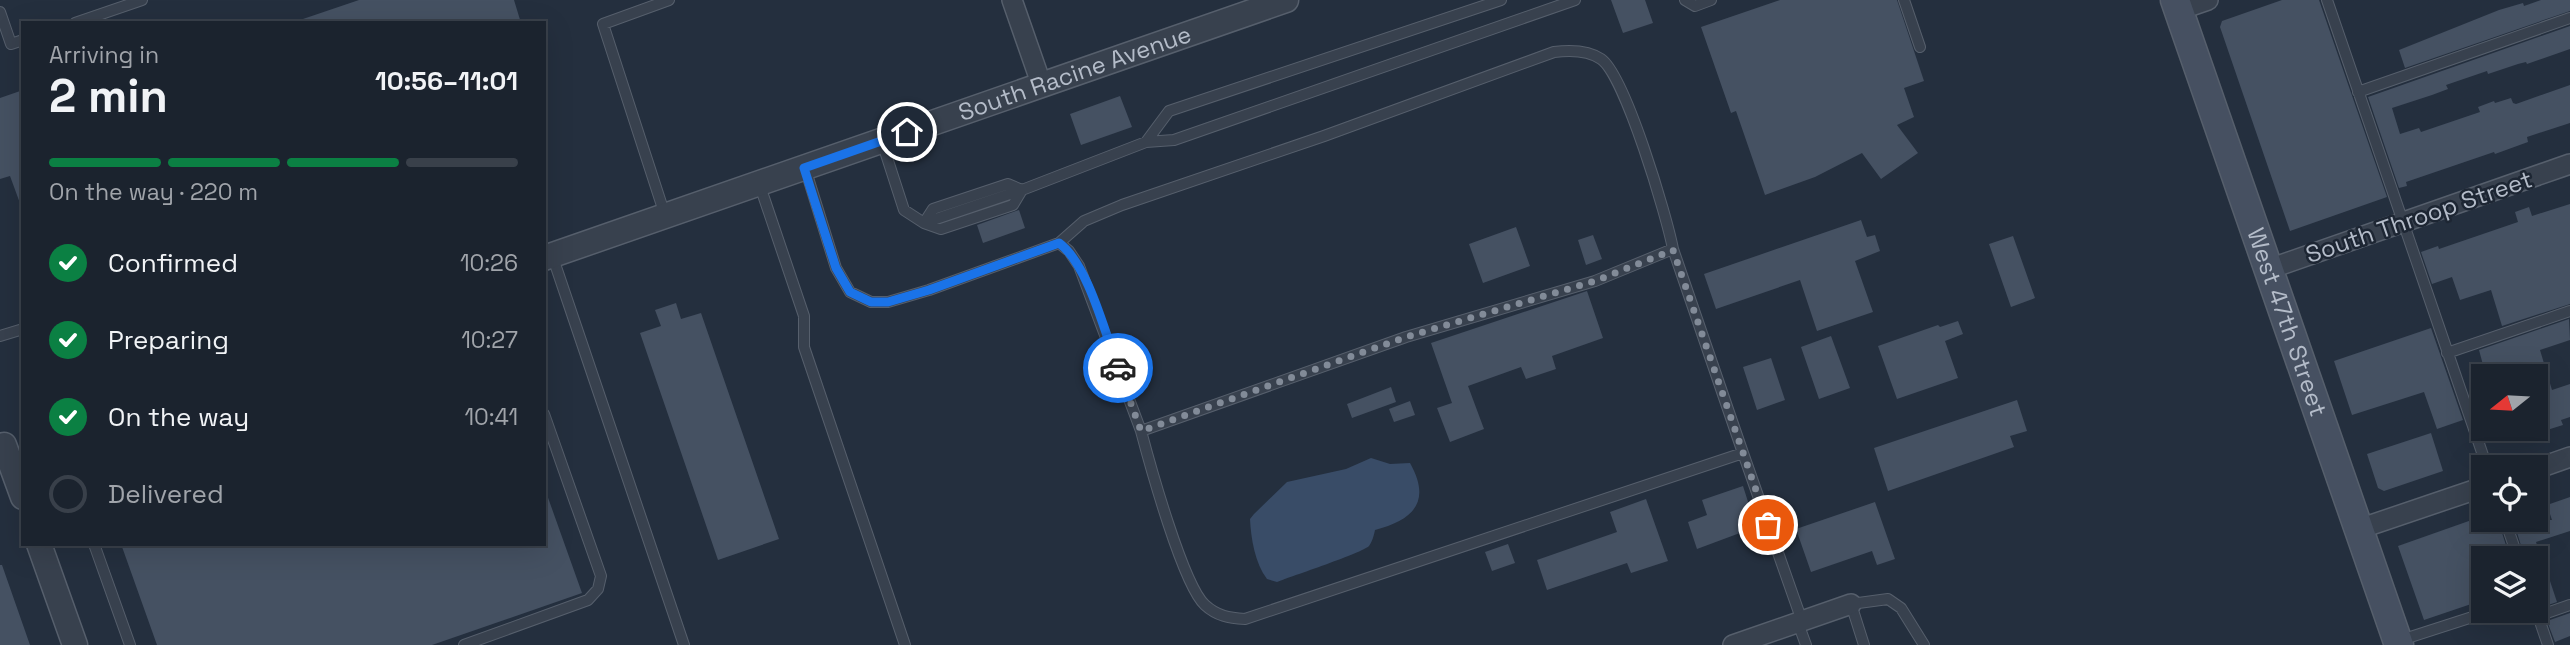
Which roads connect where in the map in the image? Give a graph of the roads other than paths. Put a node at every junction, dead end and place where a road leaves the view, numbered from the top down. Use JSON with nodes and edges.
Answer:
{"nodes":[{"id":1,"x":142,"y":0,"type":"edge"},
{"id":2,"x":669,"y":0,"type":"edge"},
{"id":3,"x":1012,"y":0,"type":"edge"},
{"id":4,"x":1286,"y":0,"type":"edge"},
{"id":5,"x":1501,"y":0,"type":"edge"},
{"id":6,"x":1550,"y":0,"type":"edge"},
{"id":7,"x":1575,"y":0,"type":"edge"},
{"id":8,"x":1685,"y":0,"type":"edge"},
{"id":9,"x":1711,"y":0,"type":"edge"},
{"id":10,"x":1904,"y":0,"type":"edge"},
{"id":11,"x":2208,"y":0,"type":"edge"},
{"id":12,"x":2327,"y":0,"type":"edge"},
{"id":13,"x":1561,"y":5,"type":"junction"},
{"id":14,"x":2177,"y":5,"type":"edge"},
{"id":15,"x":0,"y":12,"type":"edge"},
{"id":16,"x":2570,"y":18,"type":"edge"},
{"id":17,"x":81,"y":21,"type":"edge"},
{"id":18,"x":21,"y":41,"type":"edge"},
{"id":19,"x":1920,"y":47,"type":"dead end"},
{"id":20,"x":1042,"y":86,"type":"junction"},
{"id":21,"x":2358,"y":92,"type":"junction"},
{"id":22,"x":881,"y":141,"type":"junction"},
{"id":23,"x":1146,"y":142,"type":"junction"},
{"id":24,"x":2570,"y":164,"type":"edge"},
{"id":25,"x":804,"y":168,"type":"junction"},
{"id":26,"x":759,"y":183,"type":"junction"},
{"id":27,"x":1022,"y":190,"type":"junction"},
{"id":28,"x":665,"y":216,"type":"junction"},
{"id":29,"x":924,"y":223,"type":"junction"},
{"id":30,"x":2402,"y":223,"type":"junction"},
{"id":31,"x":1059,"y":243,"type":"junction"},
{"id":32,"x":1673,"y":250,"type":"junction"},
{"id":33,"x":548,"y":256,"type":"edge"},
{"id":34,"x":2269,"y":269,"type":"junction"},
{"id":35,"x":2570,"y":311,"type":"edge"},
{"id":36,"x":21,"y":330,"type":"edge"},
{"id":37,"x":0,"y":337,"type":"edge"},
{"id":38,"x":2447,"y":353,"type":"junction"},
{"id":39,"x":546,"y":420,"type":"edge"},
{"id":40,"x":1141,"y":431,"type":"junction"},
{"id":41,"x":7,"y":440,"type":"edge"},
{"id":42,"x":1742,"y":453,"type":"junction"},
{"id":43,"x":2483,"y":455,"type":"edge"},
{"id":44,"x":2570,"y":457,"type":"edge"},
{"id":45,"x":2548,"y":465,"type":"edge"},
{"id":46,"x":21,"y":490,"type":"edge"},
{"id":47,"x":2471,"y":491,"type":"edge"},
{"id":48,"x":2359,"y":529,"type":"junction"},
{"id":49,"x":40,"y":546,"type":"edge"},
{"id":50,"x":95,"y":546,"type":"edge"},
{"id":51,"x":1851,"y":604,"type":"junction"},
{"id":52,"x":2570,"y":605,"type":"edge"},
{"id":53,"x":2548,"y":610,"type":"edge"},
{"id":54,"x":2471,"y":618,"type":"edge"},
{"id":55,"x":1800,"y":622,"type":"junction"},
{"id":56,"x":2540,"y":623,"type":"edge"},
{"id":57,"x":2399,"y":643,"type":"edge"},
{"id":58,"x":75,"y":645,"type":"edge"},
{"id":59,"x":130,"y":645,"type":"edge"},
{"id":60,"x":464,"y":645,"type":"edge"},
{"id":61,"x":684,"y":645,"type":"edge"},
{"id":62,"x":905,"y":645,"type":"edge"},
{"id":63,"x":1733,"y":645,"type":"edge"},
{"id":64,"x":1806,"y":645,"type":"edge"},
{"id":65,"x":1864,"y":645,"type":"edge"},
{"id":66,"x":1924,"y":645,"type":"edge"},
{"id":67,"x":2548,"y":645,"type":"edge"}],
"edges":[{"from":1,"to":17,"type":"lane"},
{"from":2,"to":28,"type":"lane"},
{"from":3,"to":20,"type":"street"},
{"from":4,"to":20,"type":"street","name":"South Racine Avenue"},
{"from":5,"to":23,"type":"lane"},
{"from":6,"to":13,"type":"lane"},
{"from":7,"to":13,"type":"lane"},
{"from":8,"to":9,"type":"lane"},
{"from":10,"to":19,"type":"lane"},
{"from":11,"to":14,"type":"street"},
{"from":12,"to":21,"type":"lane"},
{"from":13,"to":23,"type":"lane"},
{"from":14,"to":34,"type":"main road","name":"West 47th Street"},
{"from":15,"to":18,"type":"lane"},
{"from":16,"to":21,"type":"lane"},
{"from":20,"to":22,"type":"street","name":"South Racine Avenue"},
{"from":21,"to":30,"type":"lane"},
{"from":22,"to":25,"type":"street","name":"South Racine Avenue"},
{"from":22,"to":29,"type":"lane"},
{"from":23,"to":27,"type":"lane"},
{"from":24,"to":30,"type":"street","name":"South Throop Street"},
{"from":25,"to":26,"type":"street","name":"South Racine Avenue"},
{"from":25,"to":31,"type":"lane"},
{"from":26,"to":28,"type":"street","name":"South Racine Avenue"},
{"from":26,"to":62,"type":"lane"},
{"from":27,"to":29,"type":"lane"},
{"from":27,"to":29,"type":"lane"},
{"from":28,"to":33,"type":"street","name":"South Racine Avenue"},
{"from":30,"to":34,"type":"street","name":"South Throop Street"},
{"from":30,"to":38,"type":"lane"},
{"from":31,"to":32,"type":"lane"},
{"from":31,"to":40,"type":"lane"},
{"from":32,"to":40,"type":"lane"},
{"from":32,"to":42,"type":"lane"},
{"from":33,"to":61,"type":"lane"},
{"from":34,"to":48,"type":"main road","name":"West 47th Street"},
{"from":35,"to":38,"type":"lane"},
{"from":36,"to":37,"type":"lane"},
{"from":38,"to":43,"type":"lane"},
{"from":39,"to":60,"type":"lane"},
{"from":40,"to":42,"type":"lane"},
{"from":41,"to":46,"type":"street"},
{"from":42,"to":55,"type":"lane"},
{"from":44,"to":45,"type":"street"},
{"from":47,"to":48,"type":"street"},
{"from":48,"to":57,"type":"main road","name":"West 47th Street"},
{"from":49,"to":58,"type":"street"},
{"from":50,"to":59,"type":"lane"},
{"from":51,"to":55,"type":"street"},
{"from":51,"to":65,"type":"lane"},
{"from":51,"to":66,"type":"lane"},
{"from":52,"to":53,"type":"lane"},
{"from":54,"to":57,"type":"lane"},
{"from":55,"to":63,"type":"street"},
{"from":55,"to":64,"type":"lane"},
{"from":56,"to":67,"type":"lane"}]}
